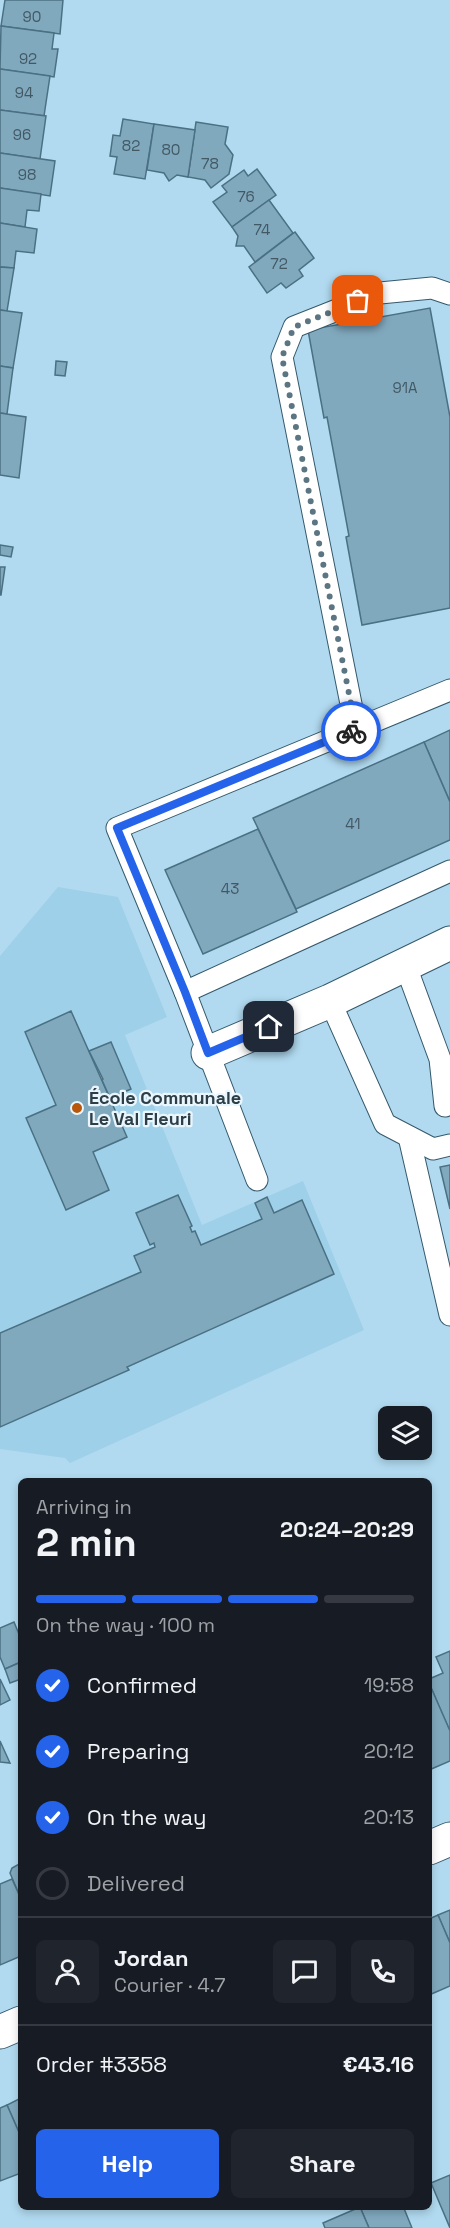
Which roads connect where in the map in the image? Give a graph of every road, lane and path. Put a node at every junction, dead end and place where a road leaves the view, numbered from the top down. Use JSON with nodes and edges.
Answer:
{"nodes":[{"id":1,"x":450,"y":294,"type":"edge"},
{"id":2,"x":450,"y":690,"type":"edge"},
{"id":3,"x":356,"y":729,"type":"junction"},
{"id":4,"x":450,"y":871,"type":"edge"},
{"id":5,"x":450,"y":943,"type":"edge"},
{"id":6,"x":405,"y":964,"type":"junction"},
{"id":7,"x":185,"y":992,"type":"junction"},
{"id":8,"x":330,"y":1001,"type":"junction"},
{"id":9,"x":208,"y":1053,"type":"junction"},
{"id":10,"x":445,"y":1106,"type":"dead end"},
{"id":11,"x":409,"y":1137,"type":"junction"},
{"id":12,"x":450,"y":1145,"type":"edge"},
{"id":13,"x":257,"y":1180,"type":"dead end"},
{"id":14,"x":450,"y":1315,"type":"edge"},
{"id":15,"x":450,"y":1839,"type":"edge"},
{"id":16,"x":432,"y":1847,"type":"edge"},
{"id":17,"x":18,"y":2024,"type":"edge"},
{"id":18,"x":0,"y":2032,"type":"edge"}],
"edges":[{"from":1,"to":3,"type":"lane"},
{"from":2,"to":3,"type":"lane"},
{"from":3,"to":7,"type":"lane"},
{"from":4,"to":7,"type":"lane"},
{"from":5,"to":6,"type":"street"},
{"from":6,"to":8,"type":"street"},
{"from":6,"to":10,"type":"lane"},
{"from":7,"to":9,"type":"lane"},
{"from":8,"to":9,"type":"street"},
{"from":8,"to":11,"type":"lane"},
{"from":9,"to":13,"type":"lane"},
{"from":11,"to":12,"type":"lane"},
{"from":11,"to":14,"type":"lane"},
{"from":15,"to":16,"type":"street"},
{"from":17,"to":18,"type":"street"}]}
